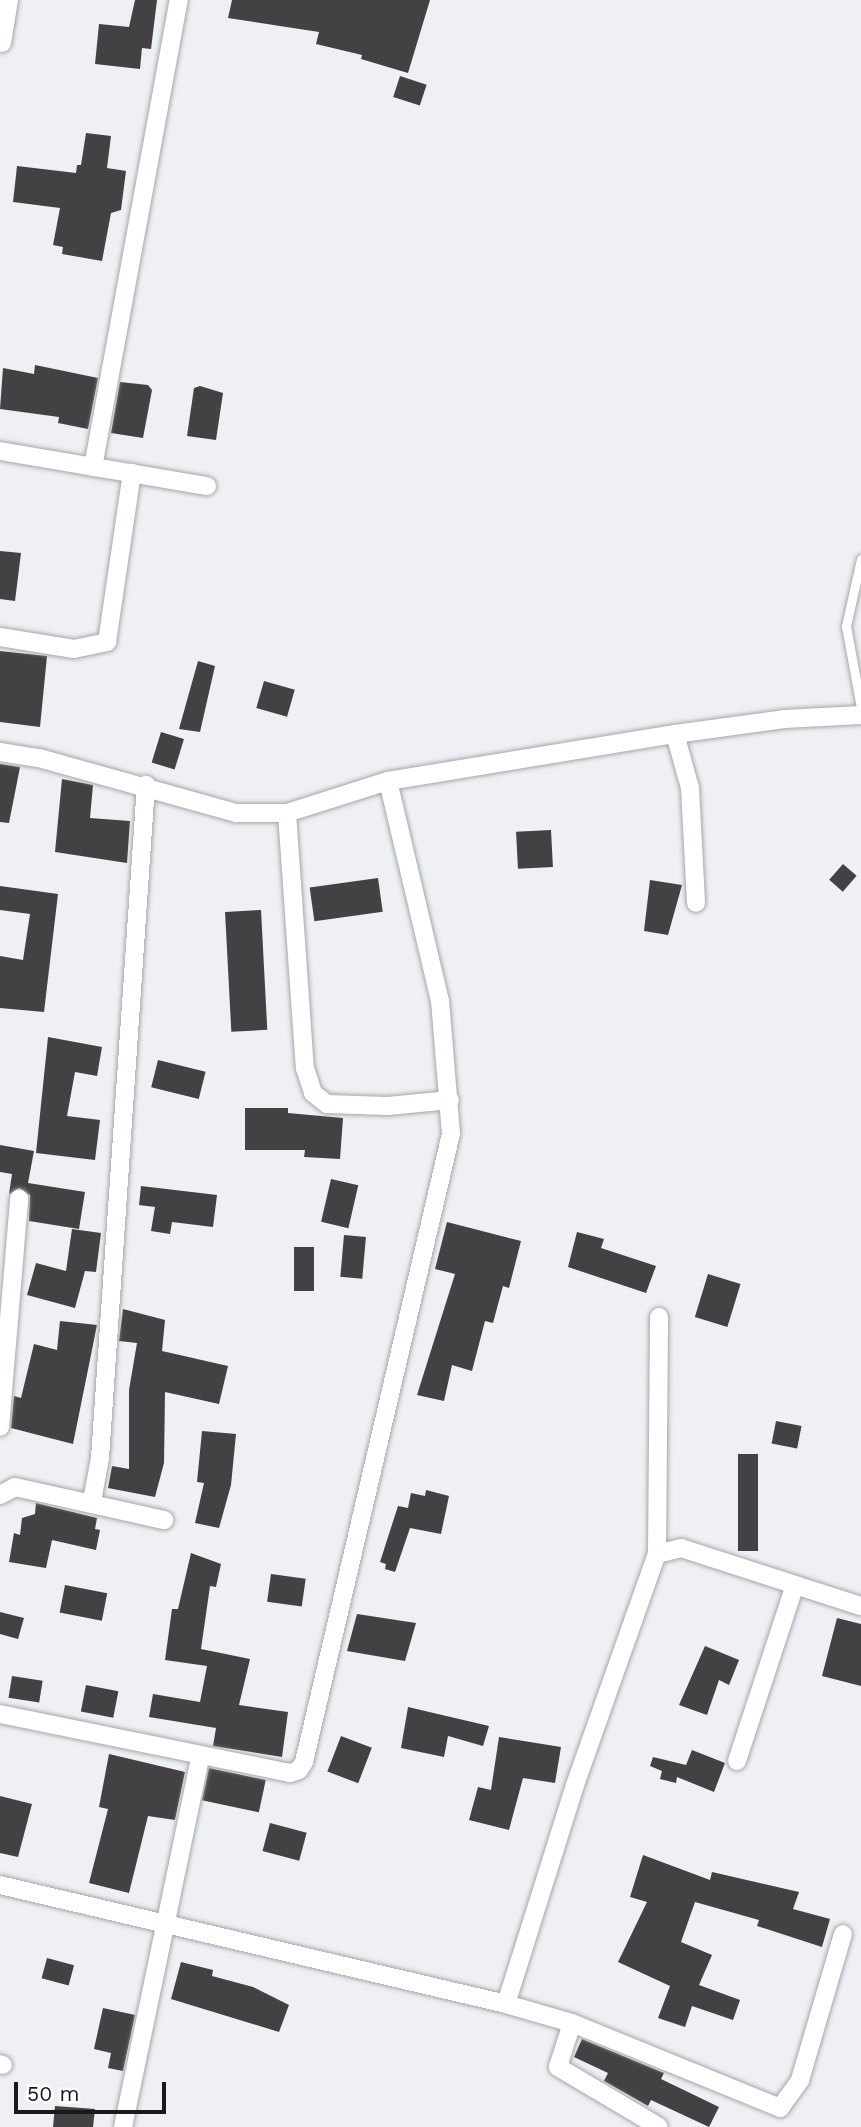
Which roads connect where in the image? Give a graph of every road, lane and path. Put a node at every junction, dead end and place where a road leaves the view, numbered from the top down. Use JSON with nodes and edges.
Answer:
{"nodes":[{"id":1,"x":9,"y":0,"type":"edge"},
{"id":2,"x":179,"y":0,"type":"edge"},
{"id":3,"x":1,"y":46,"type":"edge"},
{"id":4,"x":0,"y":451,"type":"edge"},
{"id":5,"x":93,"y":467,"type":"junction"},
{"id":6,"x":132,"y":473,"type":"junction"},
{"id":7,"x":207,"y":486,"type":"dead end"},
{"id":8,"x":861,"y":559,"type":"edge"},
{"id":9,"x":0,"y":637,"type":"edge"},
{"id":10,"x":861,"y":708,"type":"edge"},
{"id":11,"x":861,"y":715,"type":"edge"},
{"id":12,"x":675,"y":734,"type":"junction"},
{"id":13,"x":0,"y":752,"type":"edge"},
{"id":14,"x":388,"y":781,"type":"junction"},
{"id":15,"x":146,"y":785,"type":"junction"},
{"id":16,"x":287,"y":813,"type":"junction"},
{"id":17,"x":696,"y":904,"type":"dead end"},
{"id":18,"x":450,"y":1100,"type":"junction"},
{"id":19,"x":19,"y":1199,"type":"dead end"},
{"id":20,"x":659,"y":1317,"type":"dead end"},
{"id":21,"x":0,"y":1427,"type":"edge"},
{"id":22,"x":1,"y":1489,"type":"edge"},
{"id":23,"x":92,"y":1501,"type":"junction"},
{"id":24,"x":164,"y":1520,"type":"dead end"},
{"id":25,"x":657,"y":1554,"type":"junction"},
{"id":26,"x":795,"y":1585,"type":"junction"},
{"id":27,"x":861,"y":1606,"type":"edge"},
{"id":28,"x":0,"y":1714,"type":"edge"},
{"id":29,"x":200,"y":1758,"type":"junction"},
{"id":30,"x":737,"y":1761,"type":"dead end"},
{"id":31,"x":0,"y":1885,"type":"edge"},
{"id":32,"x":164,"y":1927,"type":"junction"},
{"id":33,"x":844,"y":1934,"type":"dead end"},
{"id":34,"x":506,"y":2004,"type":"junction"},
{"id":35,"x":572,"y":2023,"type":"junction"},
{"id":36,"x":123,"y":2127,"type":"edge"},
{"id":37,"x":659,"y":2127,"type":"edge"}],
"edges":[{"from":1,"to":3,"type":"street"},
{"from":2,"to":5,"type":"street"},
{"from":4,"to":5,"type":"street"},
{"from":5,"to":6,"type":"street"},
{"from":6,"to":7,"type":"street"},
{"from":6,"to":9,"type":"street"},
{"from":8,"to":10,"type":"lane"},
{"from":11,"to":12,"type":"street"},
{"from":12,"to":14,"type":"street"},
{"from":12,"to":17,"type":"street"},
{"from":13,"to":15,"type":"street"},
{"from":14,"to":16,"type":"street"},
{"from":14,"to":18,"type":"street"},
{"from":15,"to":16,"type":"street"},
{"from":15,"to":23,"type":"street"},
{"from":16,"to":18,"type":"street"},
{"from":18,"to":29,"type":"street"},
{"from":19,"to":21,"type":"street"},
{"from":20,"to":25,"type":"street"},
{"from":22,"to":23,"type":"street"},
{"from":23,"to":24,"type":"street"},
{"from":25,"to":26,"type":"street"},
{"from":25,"to":34,"type":"street"},
{"from":26,"to":27,"type":"street"},
{"from":26,"to":30,"type":"street"},
{"from":28,"to":29,"type":"street"},
{"from":29,"to":32,"type":"street"},
{"from":31,"to":32,"type":"street"},
{"from":32,"to":34,"type":"street"},
{"from":32,"to":36,"type":"street"},
{"from":33,"to":35,"type":"street"},
{"from":34,"to":35,"type":"street"},
{"from":35,"to":37,"type":"street"}]}
